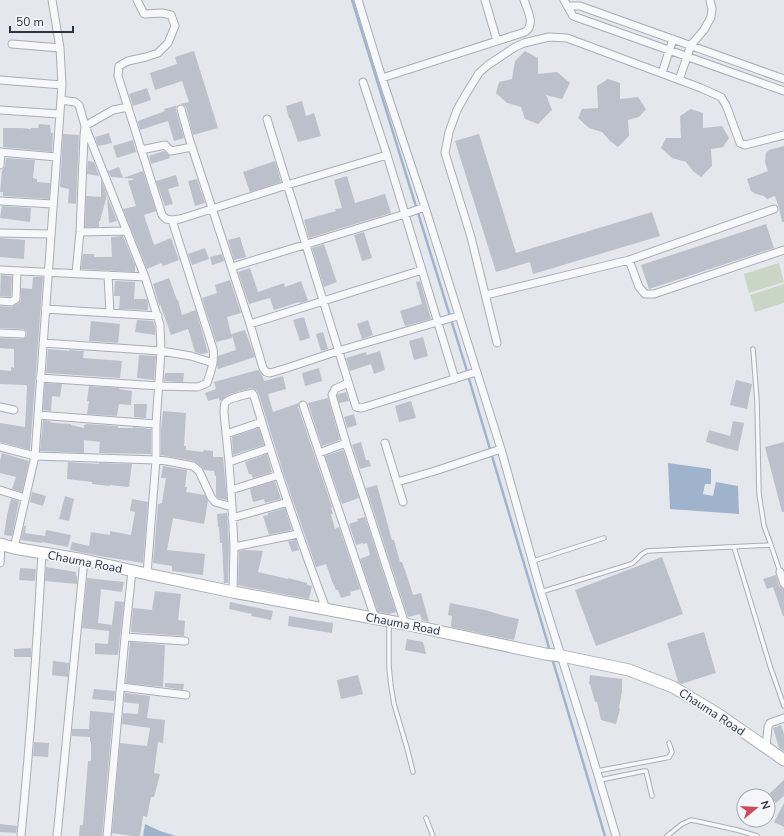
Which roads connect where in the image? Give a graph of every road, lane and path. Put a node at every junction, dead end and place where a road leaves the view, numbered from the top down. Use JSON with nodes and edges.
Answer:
{"nodes":[{"id":1,"x":52,"y":0,"type":"edge"},
{"id":2,"x":137,"y":0,"type":"edge"},
{"id":3,"x":358,"y":0,"type":"edge"},
{"id":4,"x":485,"y":0,"type":"edge"},
{"id":5,"x":524,"y":0,"type":"edge"},
{"id":6,"x":710,"y":0,"type":"edge"},
{"id":7,"x":566,"y":3,"type":"edge"},
{"id":8,"x":673,"y":39,"type":"junction"},
{"id":9,"x":497,"y":41,"type":"junction"},
{"id":10,"x":12,"y":44,"type":"dead end"},
{"id":11,"x":691,"y":45,"type":"junction"},
{"id":12,"x":60,"y":48,"type":"junction"},
{"id":13,"x":670,"y":51,"type":"junction"},
{"id":14,"x":687,"y":57,"type":"junction"},
{"id":15,"x":662,"y":73,"type":"junction"},
{"id":16,"x":382,"y":78,"type":"junction"},
{"id":17,"x":784,"y":79,"type":"edge"},
{"id":18,"x":0,"y":80,"type":"edge"},
{"id":19,"x":679,"y":80,"type":"junction"},
{"id":20,"x":364,"y":82,"type":"dead end"},
{"id":21,"x":62,"y":85,"type":"junction"},
{"id":22,"x":784,"y":91,"type":"edge"},
{"id":23,"x":60,"y":100,"type":"junction"},
{"id":24,"x":128,"y":107,"type":"junction"},
{"id":25,"x":181,"y":109,"type":"dead end"},
{"id":26,"x":0,"y":110,"type":"edge"},
{"id":27,"x":59,"y":114,"type":"junction"},
{"id":28,"x":267,"y":119,"type":"dead end"},
{"id":29,"x":86,"y":126,"type":"junction"},
{"id":30,"x":784,"y":135,"type":"edge"},
{"id":31,"x":192,"y":147,"type":"junction"},
{"id":32,"x":141,"y":150,"type":"junction"},
{"id":33,"x":1,"y":152,"type":"edge"},
{"id":34,"x":387,"y":155,"type":"junction"},
{"id":35,"x":56,"y":157,"type":"junction"},
{"id":36,"x":0,"y":165,"type":"edge"},
{"id":37,"x":287,"y":185,"type":"junction"},
{"id":38,"x":0,"y":200,"type":"edge"},
{"id":39,"x":53,"y":204,"type":"junction"},
{"id":40,"x":212,"y":208,"type":"junction"},
{"id":41,"x":420,"y":208,"type":"junction"},
{"id":42,"x":774,"y":209,"type":"dead end"},
{"id":43,"x":405,"y":214,"type":"junction"},
{"id":44,"x":172,"y":220,"type":"junction"},
{"id":45,"x":126,"y":231,"type":"junction"},
{"id":46,"x":80,"y":232,"type":"junction"},
{"id":47,"x":0,"y":233,"type":"edge"},
{"id":48,"x":50,"y":234,"type":"junction"},
{"id":49,"x":305,"y":244,"type":"junction"},
{"id":50,"x":784,"y":250,"type":"edge"},
{"id":51,"x":630,"y":260,"type":"junction"},
{"id":52,"x":232,"y":266,"type":"junction"},
{"id":53,"x":0,"y":270,"type":"edge"},
{"id":54,"x":422,"y":270,"type":"junction"},
{"id":55,"x":18,"y":271,"type":"junction"},
{"id":56,"x":48,"y":272,"type":"junction"},
{"id":57,"x":76,"y":274,"type":"junction"},
{"id":58,"x":108,"y":275,"type":"junction"},
{"id":59,"x":145,"y":276,"type":"junction"},
{"id":60,"x":486,"y":295,"type":"junction"},
{"id":61,"x":0,"y":301,"type":"edge"},
{"id":62,"x":323,"y":301,"type":"junction"},
{"id":63,"x":45,"y":309,"type":"junction"},
{"id":64,"x":110,"y":313,"type":"junction"},
{"id":65,"x":158,"y":316,"type":"junction"},
{"id":66,"x":458,"y":316,"type":"junction"},
{"id":67,"x":438,"y":322,"type":"junction"},
{"id":68,"x":250,"y":324,"type":"junction"},
{"id":69,"x":0,"y":333,"type":"edge"},
{"id":70,"x":22,"y":334,"type":"dead end"},
{"id":71,"x":43,"y":343,"type":"junction"},
{"id":72,"x":497,"y":343,"type":"dead end"},
{"id":73,"x":753,"y":349,"type":"dead end"},
{"id":74,"x":161,"y":351,"type":"junction"},
{"id":75,"x":338,"y":351,"type":"junction"},
{"id":76,"x":213,"y":364,"type":"junction"},
{"id":77,"x":476,"y":372,"type":"junction"},
{"id":78,"x":40,"y":378,"type":"junction"},
{"id":79,"x":455,"y":379,"type":"junction"},
{"id":80,"x":348,"y":384,"type":"junction"},
{"id":81,"x":159,"y":386,"type":"junction"},
{"id":82,"x":303,"y":405,"type":"dead end"},
{"id":83,"x":0,"y":407,"type":"edge"},
{"id":84,"x":14,"y":410,"type":"dead end"},
{"id":85,"x":38,"y":415,"type":"junction"},
{"id":86,"x":262,"y":422,"type":"junction"},
{"id":87,"x":156,"y":424,"type":"junction"},
{"id":88,"x":226,"y":434,"type":"junction"},
{"id":89,"x":346,"y":443,"type":"junction"},
{"id":90,"x":384,"y":443,"type":"dead end"},
{"id":91,"x":0,"y":447,"type":"edge"},
{"id":92,"x":270,"y":448,"type":"junction"},
{"id":93,"x":501,"y":449,"type":"junction"},
{"id":94,"x":319,"y":453,"type":"junction"},
{"id":95,"x":35,"y":456,"type":"junction"},
{"id":96,"x":156,"y":460,"type":"junction"},
{"id":97,"x":229,"y":462,"type":"junction"},
{"id":98,"x":279,"y":475,"type":"junction"},
{"id":99,"x":397,"y":482,"type":"junction"},
{"id":100,"x":0,"y":490,"type":"edge"},
{"id":101,"x":231,"y":490,"type":"junction"},
{"id":102,"x":25,"y":498,"type":"junction"},
{"id":103,"x":288,"y":502,"type":"junction"},
{"id":104,"x":403,"y":502,"type":"dead end"},
{"id":105,"x":232,"y":507,"type":"junction"},
{"id":106,"x":232,"y":518,"type":"junction"},
{"id":107,"x":298,"y":534,"type":"junction"},
{"id":108,"x":604,"y":538,"type":"dead end"},
{"id":109,"x":1,"y":544,"type":"edge"},
{"id":110,"x":771,"y":544,"type":"junction"},
{"id":111,"x":234,"y":547,"type":"junction"},
{"id":112,"x":734,"y":547,"type":"junction"},
{"id":113,"x":14,"y":548,"type":"junction"},
{"id":114,"x":42,"y":553,"type":"junction"},
{"id":115,"x":84,"y":560,"type":"junction"},
{"id":116,"x":532,"y":561,"type":"junction"},
{"id":117,"x":0,"y":563,"type":"edge"},
{"id":118,"x":132,"y":571,"type":"junction"},
{"id":119,"x":780,"y":572,"type":"joint"},
{"id":120,"x":146,"y":574,"type":"junction"},
{"id":121,"x":784,"y":584,"type":"edge"},
{"id":122,"x":232,"y":592,"type":"junction"},
{"id":123,"x":542,"y":592,"type":"junction"},
{"id":124,"x":326,"y":609,"type":"junction"},
{"id":125,"x":375,"y":618,"type":"junction"},
{"id":126,"x":389,"y":621,"type":"junction"},
{"id":127,"x":405,"y":624,"type":"junction"},
{"id":128,"x":125,"y":637,"type":"junction"},
{"id":129,"x":184,"y":641,"type":"dead end"},
{"id":130,"x":555,"y":656,"type":"junction"},
{"id":131,"x":121,"y":687,"type":"junction"},
{"id":132,"x":186,"y":695,"type":"dead end"},
{"id":133,"x":784,"y":706,"type":"edge"},
{"id":134,"x":784,"y":718,"type":"edge"},
{"id":135,"x":669,"y":743,"type":"dead end"},
{"id":136,"x":766,"y":748,"type":"junction"},
{"id":137,"x":784,"y":760,"type":"edge"},
{"id":138,"x":597,"y":771,"type":"junction"},
{"id":139,"x":412,"y":772,"type":"dead end"},
{"id":140,"x":600,"y":780,"type":"junction"},
{"id":141,"x":652,"y":796,"type":"dead end"},
{"id":142,"x":426,"y":818,"type":"dead end"},
{"id":143,"x":21,"y":836,"type":"edge"},
{"id":144,"x":57,"y":836,"type":"edge"},
{"id":145,"x":107,"y":836,"type":"edge"},
{"id":146,"x":433,"y":836,"type":"edge"},
{"id":147,"x":616,"y":836,"type":"edge"},
{"id":148,"x":667,"y":836,"type":"edge"},
{"id":149,"x":757,"y":836,"type":"edge"}],
"edges":[{"from":1,"to":12,"type":"street"},
{"from":2,"to":24,"type":"street"},
{"from":3,"to":16,"type":"street"},
{"from":4,"to":9,"type":"street"},
{"from":5,"to":9,"type":"street"},
{"from":6,"to":11,"type":"street"},
{"from":7,"to":8,"type":"street"},
{"from":7,"to":13,"type":"street"},
{"from":8,"to":11,"type":"street"},
{"from":8,"to":13,"type":"street"},
{"from":9,"to":16,"type":"street"},
{"from":10,"to":12,"type":"street"},
{"from":11,"to":14,"type":"street"},
{"from":11,"to":17,"type":"street"},
{"from":12,"to":21,"type":"street"},
{"from":13,"to":14,"type":"street"},
{"from":13,"to":15,"type":"street"},
{"from":14,"to":19,"type":"street"},
{"from":14,"to":22,"type":"street"},
{"from":15,"to":19,"type":"street"},
{"from":15,"to":60,"type":"street"},
{"from":16,"to":41,"type":"street"},
{"from":18,"to":21,"type":"street"},
{"from":19,"to":30,"type":"street"},
{"from":20,"to":34,"type":"street"},
{"from":21,"to":23,"type":"street"},
{"from":23,"to":27,"type":"street"},
{"from":23,"to":29,"type":"street"},
{"from":24,"to":29,"type":"street"},
{"from":24,"to":32,"type":"street"},
{"from":25,"to":31,"type":"street"},
{"from":26,"to":27,"type":"street"},
{"from":27,"to":35,"type":"street"},
{"from":28,"to":37,"type":"street"},
{"from":29,"to":45,"type":"street"},
{"from":29,"to":46,"type":"street"},
{"from":31,"to":32,"type":"street"},
{"from":31,"to":40,"type":"street"},
{"from":32,"to":44,"type":"street"},
{"from":33,"to":35,"type":"street"},
{"from":33,"to":36,"type":"street"},
{"from":34,"to":37,"type":"street"},
{"from":34,"to":43,"type":"street"},
{"from":35,"to":39,"type":"street"},
{"from":37,"to":40,"type":"street"},
{"from":37,"to":49,"type":"street"},
{"from":38,"to":39,"type":"street"},
{"from":39,"to":48,"type":"street"},
{"from":40,"to":44,"type":"street"},
{"from":40,"to":52,"type":"street"},
{"from":41,"to":43,"type":"street"},
{"from":41,"to":66,"type":"street"},
{"from":42,"to":51,"type":"street"},
{"from":43,"to":49,"type":"street"},
{"from":43,"to":54,"type":"street"},
{"from":44,"to":76,"type":"street"},
{"from":45,"to":46,"type":"street"},
{"from":45,"to":59,"type":"street"},
{"from":46,"to":57,"type":"street"},
{"from":47,"to":48,"type":"street"},
{"from":48,"to":56,"type":"street"},
{"from":49,"to":52,"type":"street"},
{"from":49,"to":62,"type":"street"},
{"from":50,"to":51,"type":"street"},
{"from":51,"to":60,"type":"street"},
{"from":52,"to":68,"type":"street"},
{"from":53,"to":55,"type":"street"},
{"from":54,"to":62,"type":"street"},
{"from":54,"to":67,"type":"street"},
{"from":55,"to":56,"type":"street"},
{"from":55,"to":61,"type":"street"},
{"from":56,"to":57,"type":"street"},
{"from":56,"to":63,"type":"street"},
{"from":57,"to":58,"type":"street"},
{"from":58,"to":59,"type":"street"},
{"from":58,"to":64,"type":"street"},
{"from":59,"to":65,"type":"street"},
{"from":60,"to":72,"type":"street"},
{"from":62,"to":68,"type":"street"},
{"from":62,"to":75,"type":"street"},
{"from":63,"to":64,"type":"street"},
{"from":63,"to":71,"type":"street"},
{"from":64,"to":65,"type":"street"},
{"from":65,"to":74,"type":"street"},
{"from":66,"to":67,"type":"street"},
{"from":66,"to":77,"type":"street"},
{"from":67,"to":75,"type":"street"},
{"from":67,"to":79,"type":"street"},
{"from":68,"to":75,"type":"street"},
{"from":69,"to":70,"type":"street"},
{"from":71,"to":74,"type":"street"},
{"from":71,"to":78,"type":"street"},
{"from":73,"to":110,"type":"lane"},
{"from":74,"to":76,"type":"street"},
{"from":74,"to":81,"type":"street"},
{"from":75,"to":80,"type":"street"},
{"from":76,"to":81,"type":"street"},
{"from":77,"to":79,"type":"street"},
{"from":77,"to":93,"type":"street"},
{"from":78,"to":81,"type":"street"},
{"from":78,"to":85,"type":"street"},
{"from":79,"to":80,"type":"street"},
{"from":80,"to":89,"type":"street"},
{"from":81,"to":87,"type":"street"},
{"from":82,"to":94,"type":"street"},
{"from":83,"to":84,"type":"street"},
{"from":85,"to":87,"type":"street"},
{"from":85,"to":95,"type":"street"},
{"from":86,"to":88,"type":"street"},
{"from":86,"to":88,"type":"street"},
{"from":86,"to":92,"type":"street"},
{"from":87,"to":96,"type":"street"},
{"from":88,"to":97,"type":"street"},
{"from":89,"to":94,"type":"street"},
{"from":89,"to":127,"type":"street"},
{"from":90,"to":99,"type":"street"},
{"from":91,"to":95,"type":"street"},
{"from":92,"to":97,"type":"street"},
{"from":92,"to":98,"type":"street"},
{"from":93,"to":99,"type":"street"},
{"from":93,"to":116,"type":"street"},
{"from":94,"to":125,"type":"street"},
{"from":95,"to":96,"type":"street"},
{"from":95,"to":102,"type":"street"},
{"from":96,"to":105,"type":"street"},
{"from":96,"to":120,"type":"street"},
{"from":97,"to":101,"type":"street"},
{"from":98,"to":101,"type":"street"},
{"from":98,"to":103,"type":"street"},
{"from":99,"to":104,"type":"street"},
{"from":100,"to":102,"type":"street"},
{"from":101,"to":105,"type":"street"},
{"from":102,"to":113,"type":"street"},
{"from":103,"to":106,"type":"street"},
{"from":103,"to":107,"type":"street"},
{"from":105,"to":106,"type":"street"},
{"from":106,"to":111,"type":"street"},
{"from":107,"to":111,"type":"street"},
{"from":107,"to":124,"type":"street"},
{"from":108,"to":116,"type":"lane"},
{"from":109,"to":113,"type":"street","name":"Chauma Road"},
{"from":109,"to":117,"type":"street"},
{"from":110,"to":112,"type":"lane"},
{"from":110,"to":119,"type":"lane"},
{"from":111,"to":122,"type":"street"},
{"from":112,"to":123,"type":"lane"},
{"from":112,"to":133,"type":"lane"},
{"from":113,"to":114,"type":"street","name":"Chauma Road"},
{"from":114,"to":115,"type":"street","name":"Chauma Road"},
{"from":114,"to":143,"type":"street"},
{"from":115,"to":118,"type":"street","name":"Chauma Road"},
{"from":115,"to":144,"type":"street"},
{"from":116,"to":123,"type":"street"},
{"from":118,"to":120,"type":"street","name":"Chauma Road"},
{"from":118,"to":128,"type":"street"},
{"from":119,"to":121,"type":"street"},
{"from":120,"to":122,"type":"street","name":"Chauma Road"},
{"from":122,"to":124,"type":"street","name":"Chauma Road"},
{"from":123,"to":130,"type":"street"},
{"from":124,"to":125,"type":"street","name":"Chauma Road"},
{"from":125,"to":126,"type":"street","name":"Chauma Road"},
{"from":126,"to":127,"type":"street","name":"Chauma Road"},
{"from":126,"to":139,"type":"lane"},
{"from":127,"to":130,"type":"street","name":"Chauma Road"},
{"from":128,"to":129,"type":"street"},
{"from":128,"to":131,"type":"street"},
{"from":130,"to":136,"type":"street","name":"Chauma Road"},
{"from":130,"to":138,"type":"street"},
{"from":131,"to":132,"type":"street"},
{"from":131,"to":145,"type":"street"},
{"from":134,"to":136,"type":"street"},
{"from":135,"to":138,"type":"lane"},
{"from":136,"to":137,"type":"street","name":"Chauma Road"},
{"from":138,"to":140,"type":"street"},
{"from":140,"to":141,"type":"lane"},
{"from":140,"to":147,"type":"street"},
{"from":142,"to":146,"type":"lane"},
{"from":148,"to":149,"type":"lane"}]}
